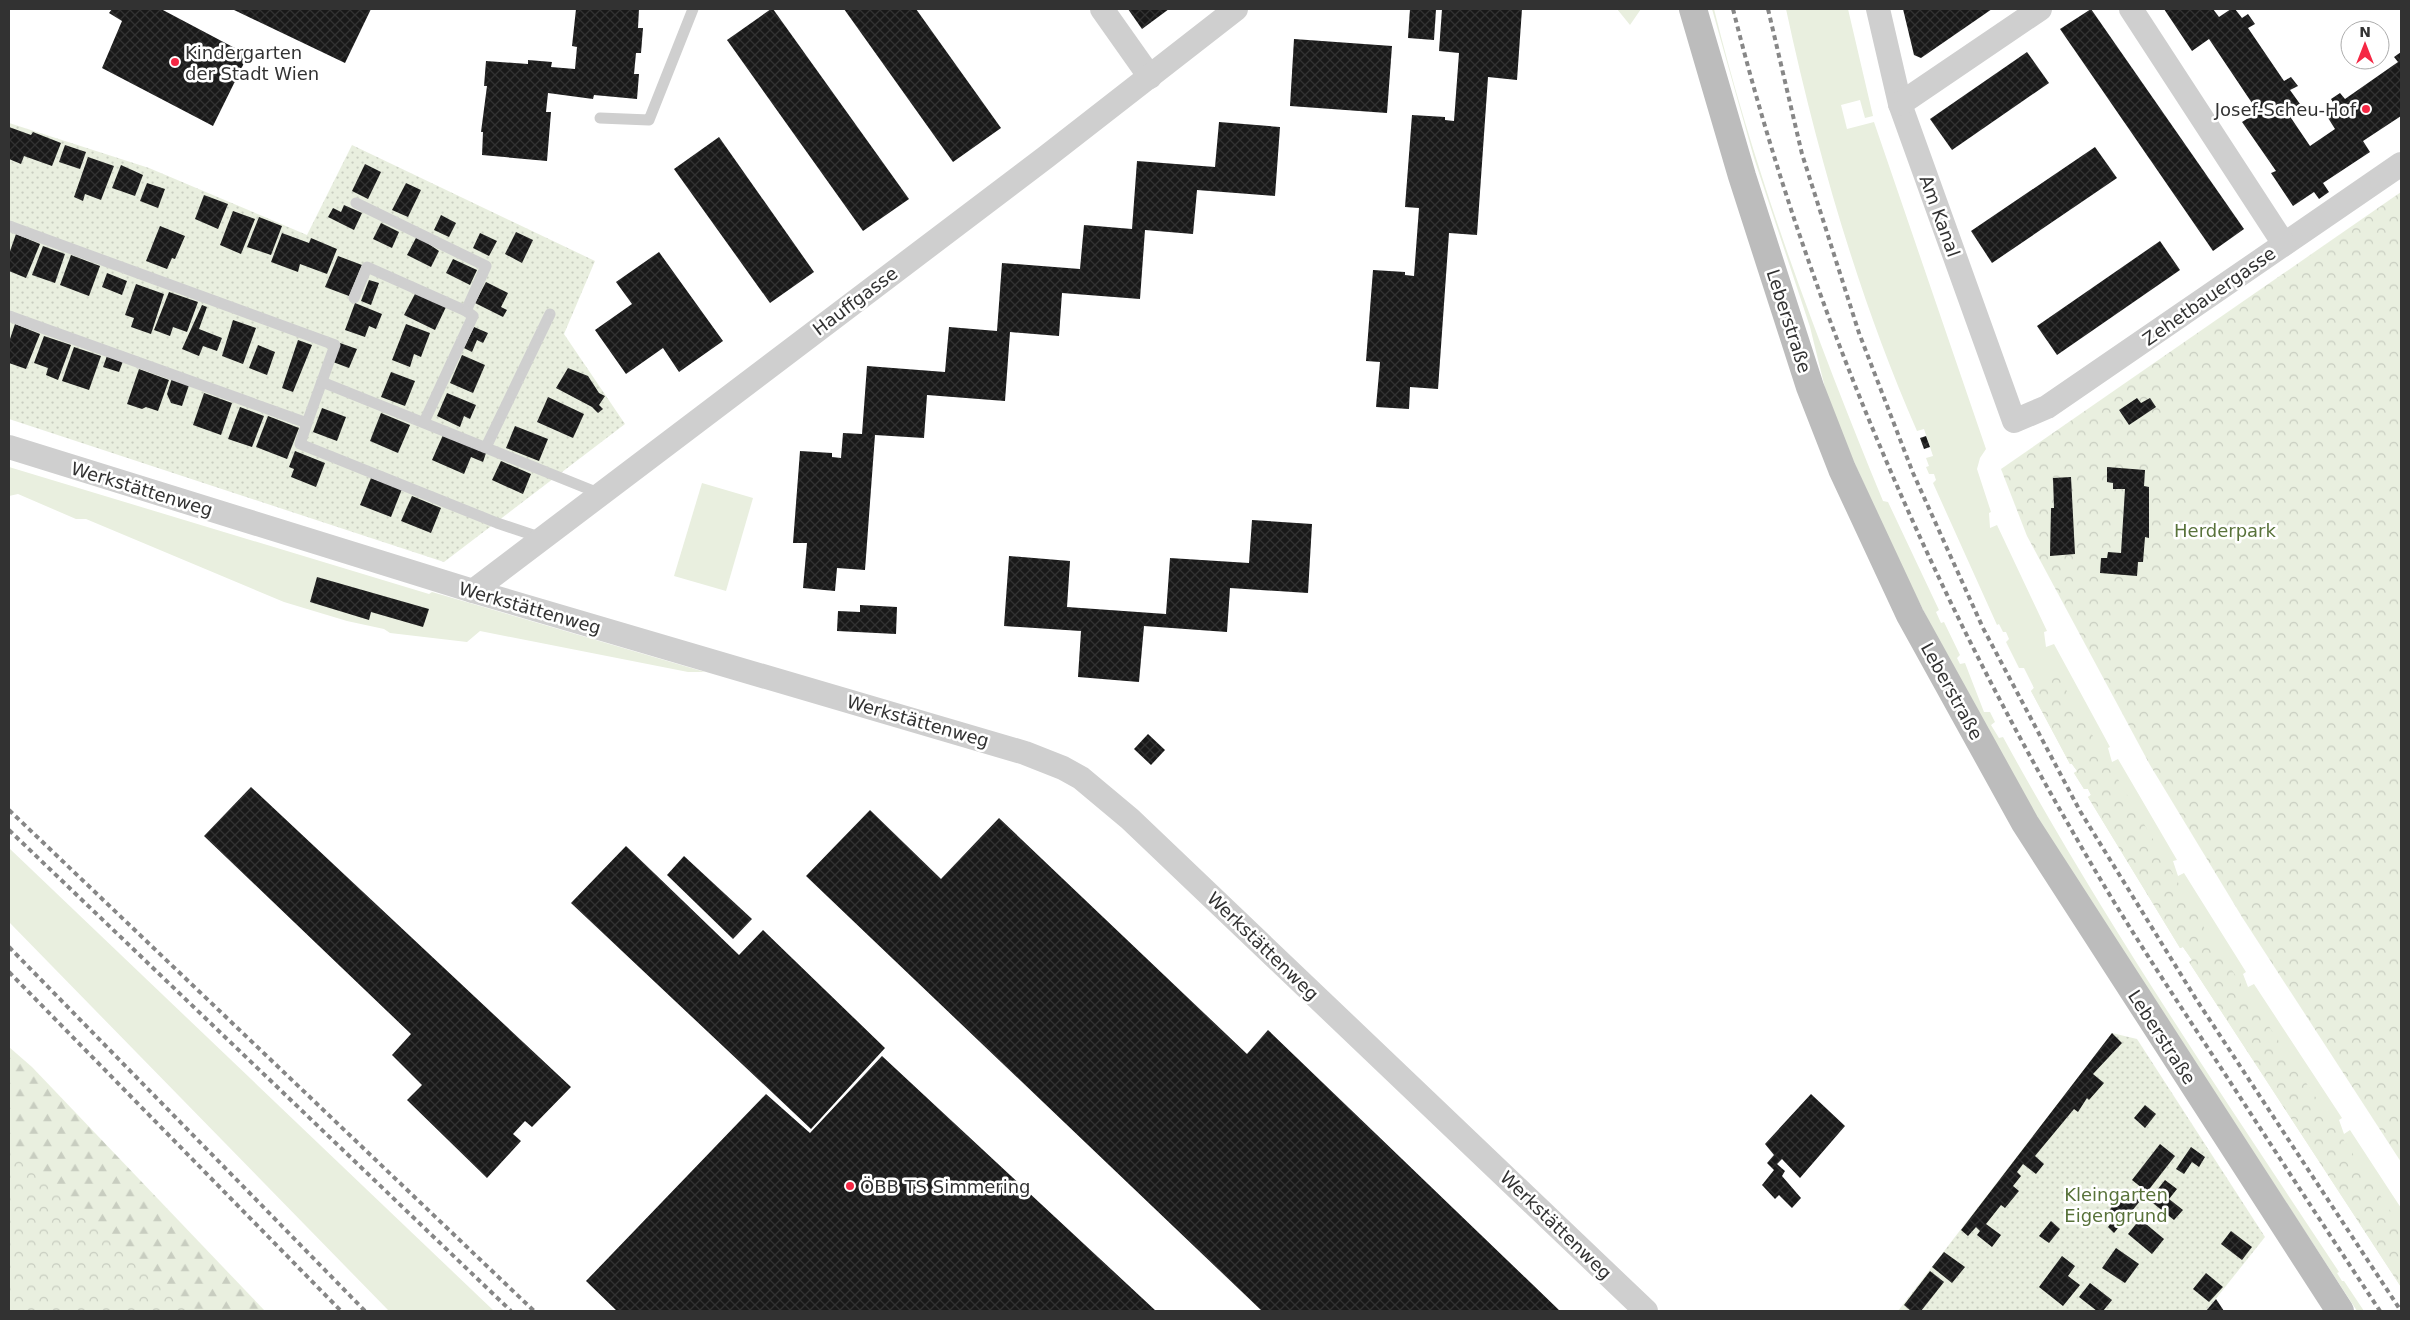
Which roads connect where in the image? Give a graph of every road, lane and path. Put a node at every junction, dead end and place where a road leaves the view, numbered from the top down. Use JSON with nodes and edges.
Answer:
{"nodes":[{"id":1,"x":693,"y":9,"type":"edge"},
{"id":2,"x":1102,"y":9,"type":"edge"},
{"id":3,"x":1236,"y":9,"type":"edge"},
{"id":4,"x":1693,"y":9,"type":"edge"},
{"id":5,"x":1878,"y":9,"type":"edge"},
{"id":6,"x":2040,"y":9,"type":"edge"},
{"id":7,"x":2131,"y":9,"type":"edge"},
{"id":8,"x":1150,"y":77,"type":"junction"},
{"id":9,"x":1900,"y":104,"type":"junction"},
{"id":10,"x":600,"y":118,"type":"dead end"},
{"id":11,"x":2401,"y":164,"type":"edge"},
{"id":12,"x":356,"y":203,"type":"dead end"},
{"id":13,"x":11,"y":227,"type":"edge"},
{"id":14,"x":9,"y":239,"type":"edge"},
{"id":15,"x":2284,"y":244,"type":"junction"},
{"id":16,"x":354,"y":298,"type":"dead end"},
{"id":17,"x":466,"y":311,"type":"junction"},
{"id":18,"x":550,"y":314,"type":"dead end"},
{"id":19,"x":9,"y":316,"type":"edge"},
{"id":20,"x":322,"y":382,"type":"junction"},
{"id":21,"x":2014,"y":421,"type":"joint"},
{"id":22,"x":424,"y":422,"type":"junction"},
{"id":23,"x":308,"y":423,"type":"junction"},
{"id":24,"x":9,"y":447,"type":"edge"},
{"id":25,"x":486,"y":447,"type":"junction"},
{"id":26,"x":600,"y":494,"type":"junction"},
{"id":27,"x":542,"y":538,"type":"junction"},
{"id":28,"x":473,"y":591,"type":"junction"},
{"id":29,"x":1646,"y":1311,"type":"edge"},
{"id":30,"x":2340,"y":1311,"type":"edge"}],
"edges":[{"from":1,"to":10,"type":"lane"},
{"from":2,"to":8,"type":"street"},
{"from":3,"to":8,"type":"street","name":"Hauffgasse"},
{"from":4,"to":30,"type":"main road","name":"Leberstraße"},
{"from":5,"to":9,"type":"street","name":"Am Kanal"},
{"from":6,"to":9,"type":"street"},
{"from":7,"to":15,"type":"street"},
{"from":8,"to":26,"type":"street","name":"Hauffgasse"},
{"from":9,"to":21,"type":"street","name":"Am Kanal"},
{"from":11,"to":15,"type":"street","name":"Zehetbauergasse"},
{"from":12,"to":17,"type":"lane"},
{"from":13,"to":14,"type":"lane"},
{"from":13,"to":20,"type":"lane"},
{"from":15,"to":21,"type":"street","name":"Zehetbauergasse"},
{"from":16,"to":17,"type":"lane"},
{"from":17,"to":22,"type":"lane"},
{"from":18,"to":25,"type":"lane"},
{"from":19,"to":23,"type":"lane"},
{"from":20,"to":22,"type":"lane"},
{"from":20,"to":23,"type":"lane"},
{"from":22,"to":25,"type":"lane"},
{"from":23,"to":27,"type":"lane"},
{"from":24,"to":28,"type":"street","name":"Werkstättenweg"},
{"from":25,"to":26,"type":"lane"},
{"from":26,"to":27,"type":"street","name":"Hauffgasse"},
{"from":27,"to":28,"type":"street","name":"Hauffgasse"},
{"from":28,"to":29,"type":"street","name":"Werkstättenweg"}]}
